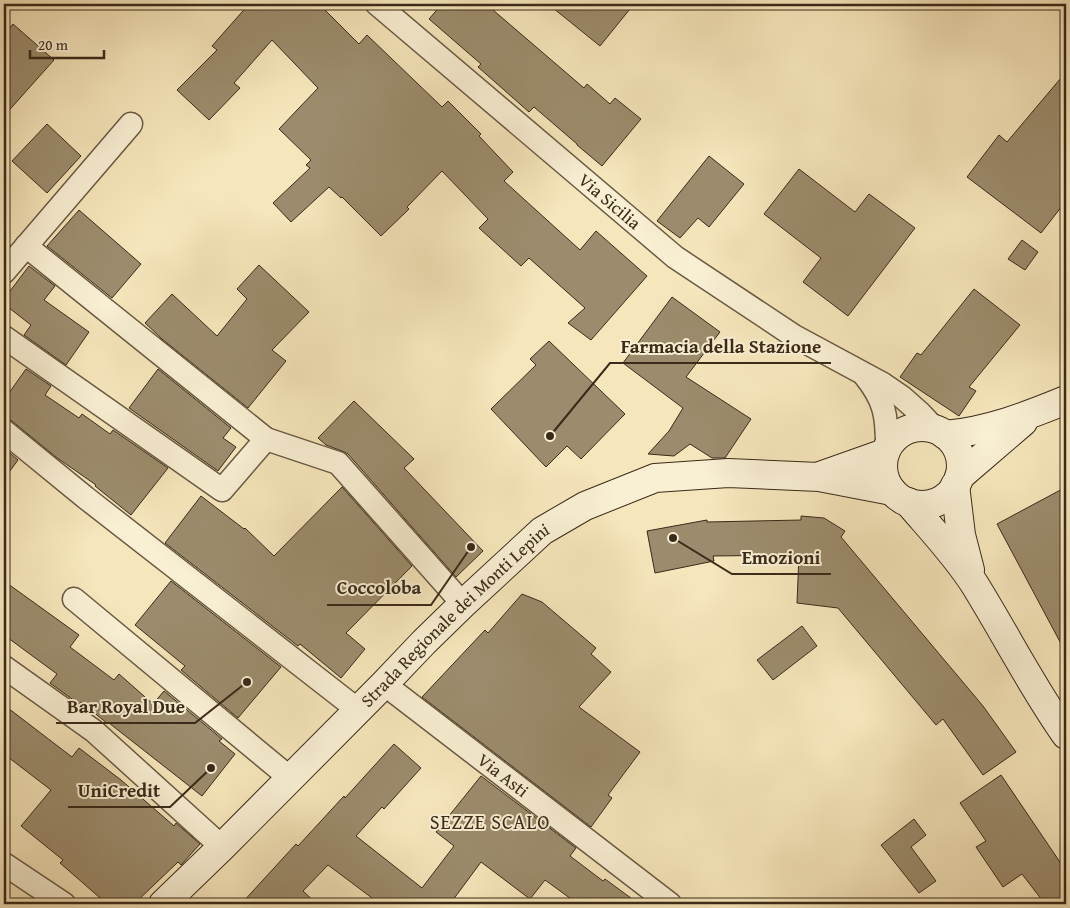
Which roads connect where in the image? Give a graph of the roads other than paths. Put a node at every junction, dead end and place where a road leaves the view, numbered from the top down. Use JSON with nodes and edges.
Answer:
{"nodes":[{"id":1,"x":377,"y":4,"type":"edge"},
{"id":2,"x":131,"y":124,"type":"dead end"},
{"id":3,"x":26,"y":246,"type":"junction"},
{"id":4,"x":4,"y":272,"type":"edge"},
{"id":5,"x":4,"y":338,"type":"edge"},
{"id":6,"x":861,"y":372,"type":"junction"},
{"id":7,"x":1066,"y":400,"type":"edge"},
{"id":8,"x":1032,"y":414,"type":"junction"},
{"id":9,"x":4,"y":431,"type":"edge"},
{"id":10,"x":940,"y":432,"type":"junction"},
{"id":11,"x":266,"y":439,"type":"junction"},
{"id":12,"x":886,"y":450,"type":"junction"},
{"id":13,"x":819,"y":477,"type":"junction"},
{"id":14,"x":957,"y":481,"type":"junction"},
{"id":15,"x":900,"y":496,"type":"junction"},
{"id":16,"x":974,"y":584,"type":"junction"},
{"id":17,"x":74,"y":599,"type":"dead end"},
{"id":18,"x":463,"y":604,"type":"junction"},
{"id":19,"x":4,"y":667,"type":"edge"},
{"id":20,"x":384,"y":684,"type":"junction"},
{"id":21,"x":358,"y":710,"type":"junction"},
{"id":22,"x":1066,"y":735,"type":"edge"},
{"id":23,"x":290,"y":778,"type":"junction"},
{"id":24,"x":222,"y":847,"type":"junction"},
{"id":25,"x":4,"y":864,"type":"edge"},
{"id":26,"x":169,"y":903,"type":"edge"},
{"id":27,"x":64,"y":904,"type":"edge"},
{"id":28,"x":670,"y":904,"type":"edge"}],
"edges":[{"from":1,"to":6,"type":"street","name":"Via Sicilia"},
{"from":2,"to":3,"type":"street"},
{"from":3,"to":4,"type":"street"},
{"from":3,"to":11,"type":"street"},
{"from":5,"to":11,"type":"street"},
{"from":6,"to":10,"type":"street","name":"Via Sicilia"},
{"from":6,"to":12,"type":"street","name":"Via Sicilia"},
{"from":7,"to":8,"type":"street"},
{"from":8,"to":10,"type":"street"},
{"from":8,"to":14,"type":"street"},
{"from":9,"to":21,"type":"street"},
{"from":10,"to":12,"type":"street"},
{"from":10,"to":14,"type":"street"},
{"from":11,"to":18,"type":"street"},
{"from":12,"to":13,"type":"street","name":"Strada Regionale dei Monti Lepini"},
{"from":12,"to":15,"type":"street"},
{"from":13,"to":15,"type":"street","name":"Strada Regionale dei Monti Lepini"},
{"from":13,"to":18,"type":"street","name":"Strada Regionale dei Monti Lepini"},
{"from":14,"to":15,"type":"street"},
{"from":14,"to":16,"type":"street"},
{"from":15,"to":16,"type":"street"},
{"from":16,"to":22,"type":"street"},
{"from":17,"to":23,"type":"street"},
{"from":18,"to":20,"type":"street","name":"Strada Regionale dei Monti Lepini"},
{"from":19,"to":24,"type":"street"},
{"from":20,"to":21,"type":"street","name":"Strada Regionale dei Monti Lepini"},
{"from":20,"to":28,"type":"street","name":"Via Asti"},
{"from":21,"to":23,"type":"street","name":"Strada Regionale dei Monti Lepini"},
{"from":23,"to":24,"type":"street","name":"Strada Regionale dei Monti Lepini"},
{"from":24,"to":26,"type":"street","name":"Strada Regionale dei Monti Lepini"},
{"from":25,"to":27,"type":"street"}]}
